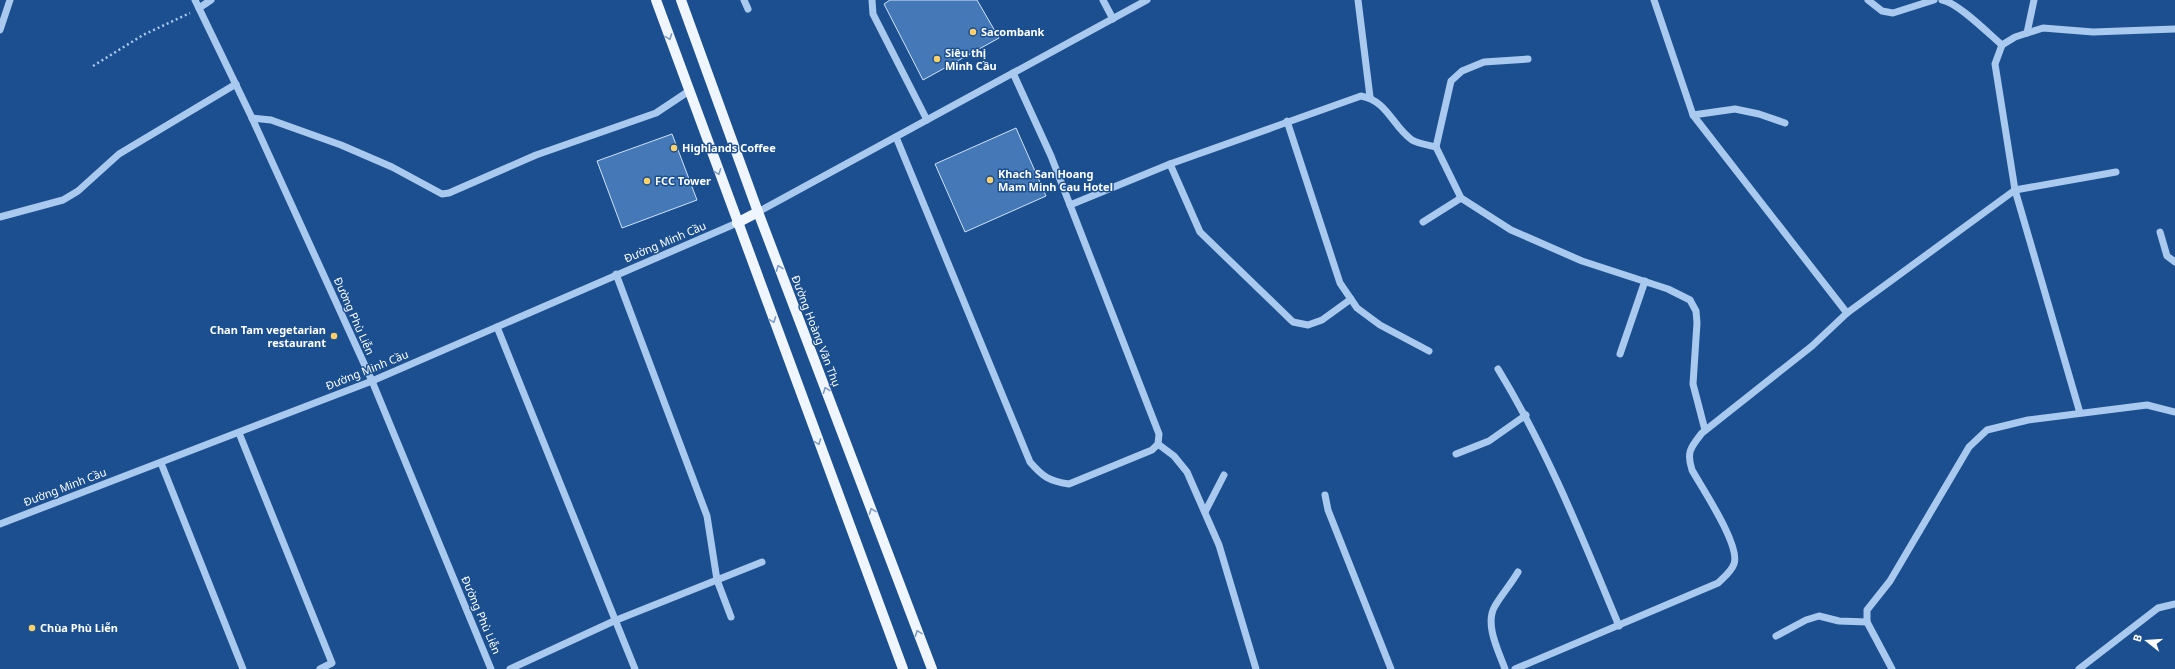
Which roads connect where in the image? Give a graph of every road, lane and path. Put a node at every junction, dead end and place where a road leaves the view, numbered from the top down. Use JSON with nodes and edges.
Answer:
{"nodes":[{"id":1,"x":10,"y":0,"type":"edge"},
{"id":2,"x":195,"y":0,"type":"edge"},
{"id":3,"x":211,"y":0,"type":"edge"},
{"id":4,"x":656,"y":0,"type":"edge"},
{"id":5,"x":681,"y":0,"type":"edge"},
{"id":6,"x":744,"y":0,"type":"edge"},
{"id":7,"x":872,"y":0,"type":"edge"},
{"id":8,"x":1103,"y":0,"type":"edge"},
{"id":9,"x":1147,"y":0,"type":"edge"},
{"id":10,"x":1358,"y":0,"type":"edge"},
{"id":11,"x":1654,"y":0,"type":"edge"},
{"id":12,"x":1868,"y":0,"type":"edge"},
{"id":13,"x":1934,"y":0,"type":"edge"},
{"id":14,"x":1942,"y":0,"type":"edge"},
{"id":15,"x":2034,"y":0,"type":"edge"},
{"id":16,"x":199,"y":8,"type":"junction"},
{"id":17,"x":748,"y":9,"type":"dead end"},
{"id":18,"x":1113,"y":19,"type":"junction"},
{"id":19,"x":2175,"y":29,"type":"edge"},
{"id":20,"x":0,"y":30,"type":"edge"},
{"id":21,"x":2027,"y":34,"type":"junction"},
{"id":22,"x":2002,"y":45,"type":"junction"},
{"id":23,"x":1528,"y":58,"type":"dead end"},
{"id":24,"x":93,"y":66,"type":"dead end"},
{"id":25,"x":1013,"y":73,"type":"junction"},
{"id":26,"x":236,"y":84,"type":"junction"},
{"id":27,"x":689,"y":91,"type":"junction"},
{"id":28,"x":1370,"y":97,"type":"junction"},
{"id":29,"x":1693,"y":115,"type":"junction"},
{"id":30,"x":252,"y":118,"type":"junction"},
{"id":31,"x":927,"y":120,"type":"junction"},
{"id":32,"x":1287,"y":120,"type":"junction"},
{"id":33,"x":1785,"y":123,"type":"dead end"},
{"id":34,"x":896,"y":137,"type":"junction"},
{"id":35,"x":1436,"y":147,"type":"junction"},
{"id":36,"x":1170,"y":164,"type":"junction"},
{"id":37,"x":2116,"y":172,"type":"dead end"},
{"id":38,"x":2015,"y":190,"type":"junction"},
{"id":39,"x":1461,"y":198,"type":"junction"},
{"id":40,"x":1070,"y":205,"type":"junction"},
{"id":41,"x":758,"y":212,"type":"junction"},
{"id":42,"x":0,"y":217,"type":"edge"},
{"id":43,"x":1423,"y":222,"type":"dead end"},
{"id":44,"x":737,"y":223,"type":"junction"},
{"id":45,"x":2160,"y":232,"type":"dead end"},
{"id":46,"x":2175,"y":262,"type":"edge"},
{"id":47,"x":616,"y":274,"type":"junction"},
{"id":48,"x":1645,"y":281,"type":"junction"},
{"id":49,"x":1351,"y":299,"type":"junction"},
{"id":50,"x":1847,"y":313,"type":"junction"},
{"id":51,"x":497,"y":327,"type":"junction"},
{"id":52,"x":1429,"y":351,"type":"dead end"},
{"id":53,"x":1620,"y":354,"type":"dead end"},
{"id":54,"x":1498,"y":369,"type":"dead end"},
{"id":55,"x":372,"y":382,"type":"junction"},
{"id":56,"x":2175,"y":412,"type":"edge"},
{"id":57,"x":2080,"y":413,"type":"junction"},
{"id":58,"x":1526,"y":415,"type":"junction"},
{"id":59,"x":1705,"y":430,"type":"junction"},
{"id":60,"x":238,"y":433,"type":"junction"},
{"id":61,"x":1158,"y":444,"type":"junction"},
{"id":62,"x":1456,"y":454,"type":"dead end"},
{"id":63,"x":161,"y":463,"type":"junction"},
{"id":64,"x":1224,"y":475,"type":"dead end"},
{"id":65,"x":1325,"y":495,"type":"dead end"},
{"id":66,"x":1205,"y":512,"type":"junction"},
{"id":67,"x":0,"y":524,"type":"edge"},
{"id":68,"x":762,"y":562,"type":"dead end"},
{"id":69,"x":1518,"y":572,"type":"dead end"},
{"id":70,"x":717,"y":580,"type":"junction"},
{"id":71,"x":2175,"y":604,"type":"edge"},
{"id":72,"x":732,"y":617,"type":"dead end"},
{"id":73,"x":614,"y":621,"type":"junction"},
{"id":74,"x":1867,"y":622,"type":"junction"},
{"id":75,"x":1619,"y":626,"type":"junction"},
{"id":76,"x":1776,"y":636,"type":"dead end"},
{"id":77,"x":242,"y":669,"type":"edge"},
{"id":78,"x":320,"y":669,"type":"edge"},
{"id":79,"x":491,"y":669,"type":"edge"},
{"id":80,"x":510,"y":669,"type":"edge"},
{"id":81,"x":635,"y":669,"type":"edge"},
{"id":82,"x":903,"y":669,"type":"edge"},
{"id":83,"x":932,"y":669,"type":"edge"},
{"id":84,"x":1256,"y":669,"type":"edge"},
{"id":85,"x":1391,"y":669,"type":"edge"},
{"id":86,"x":1505,"y":669,"type":"edge"},
{"id":87,"x":1515,"y":669,"type":"edge"},
{"id":88,"x":1892,"y":669,"type":"edge"},
{"id":89,"x":2079,"y":669,"type":"edge"}],
"edges":[{"from":1,"to":20,"type":"street"},
{"from":2,"to":16,"type":"street","name":"Đường Phù Liễn"},
{"from":3,"to":16,"type":"street"},
{"from":4,"to":27,"type":"main road","one_way":true},
{"from":5,"to":41,"type":"main road","name":"Đường Hoàng Văn Thụ"},
{"from":6,"to":17,"type":"street"},
{"from":7,"to":31,"type":"street"},
{"from":8,"to":18,"type":"street"},
{"from":9,"to":18,"type":"street"},
{"from":10,"to":28,"type":"street"},
{"from":11,"to":29,"type":"street"},
{"from":12,"to":13,"type":"street"},
{"from":14,"to":22,"type":"street"},
{"from":15,"to":21,"type":"street"},
{"from":16,"to":24,"type":"path"},
{"from":16,"to":26,"type":"street","name":"Đường Phù Liễn"},
{"from":18,"to":25,"type":"street"},
{"from":19,"to":21,"type":"street"},
{"from":21,"to":22,"type":"street"},
{"from":22,"to":38,"type":"street"},
{"from":23,"to":35,"type":"street"},
{"from":25,"to":31,"type":"street"},
{"from":25,"to":40,"type":"street"},
{"from":26,"to":30,"type":"street","name":"Đường Phù Liễn"},
{"from":26,"to":42,"type":"street"},
{"from":27,"to":30,"type":"street"},
{"from":27,"to":44,"type":"main road","one_way":true},
{"from":28,"to":32,"type":"street"},
{"from":28,"to":35,"type":"street"},
{"from":29,"to":33,"type":"street"},
{"from":29,"to":50,"type":"street"},
{"from":30,"to":55,"type":"street","name":"Đường Phù Liễn"},
{"from":31,"to":34,"type":"street"},
{"from":32,"to":36,"type":"street"},
{"from":32,"to":49,"type":"street"},
{"from":34,"to":41,"type":"street"},
{"from":34,"to":61,"type":"street"},
{"from":35,"to":39,"type":"street"},
{"from":36,"to":40,"type":"street"},
{"from":36,"to":49,"type":"street"},
{"from":37,"to":38,"type":"street"},
{"from":38,"to":50,"type":"street"},
{"from":38,"to":57,"type":"street"},
{"from":39,"to":43,"type":"street"},
{"from":39,"to":48,"type":"street"},
{"from":40,"to":61,"type":"street"},
{"from":41,"to":44,"type":"main road"},
{"from":83,"to":41,"type":"main road","name":"Đường Hoàng Văn Thụ","one_way":true},
{"from":44,"to":47,"type":"street","name":"Đường Minh Cầu"},
{"from":44,"to":82,"type":"main road","one_way":true},
{"from":45,"to":46,"type":"street"},
{"from":47,"to":51,"type":"street","name":"Đường Minh Cầu"},
{"from":47,"to":70,"type":"street"},
{"from":48,"to":53,"type":"street"},
{"from":48,"to":59,"type":"street"},
{"from":49,"to":52,"type":"street"},
{"from":50,"to":59,"type":"street"},
{"from":51,"to":55,"type":"street","name":"Đường Minh Cầu"},
{"from":51,"to":73,"type":"street"},
{"from":54,"to":58,"type":"street"},
{"from":55,"to":60,"type":"street","name":"Đường Minh Cầu"},
{"from":55,"to":79,"type":"street","name":"Đường Phù Liễn"},
{"from":56,"to":57,"type":"street"},
{"from":57,"to":74,"type":"street"},
{"from":58,"to":62,"type":"street"},
{"from":58,"to":75,"type":"street"},
{"from":59,"to":75,"type":"street"},
{"from":60,"to":63,"type":"street","name":"Đường Minh Cầu"},
{"from":60,"to":78,"type":"street"},
{"from":61,"to":66,"type":"street"},
{"from":63,"to":67,"type":"street","name":"Đường Minh Cầu"},
{"from":63,"to":77,"type":"street"},
{"from":64,"to":66,"type":"street"},
{"from":65,"to":85,"type":"street"},
{"from":66,"to":84,"type":"street"},
{"from":68,"to":70,"type":"street"},
{"from":69,"to":86,"type":"street"},
{"from":70,"to":72,"type":"street"},
{"from":70,"to":73,"type":"street"},
{"from":71,"to":89,"type":"street"},
{"from":73,"to":80,"type":"street"},
{"from":73,"to":81,"type":"street"},
{"from":74,"to":76,"type":"street"},
{"from":74,"to":88,"type":"street"},
{"from":75,"to":87,"type":"street"}]}
